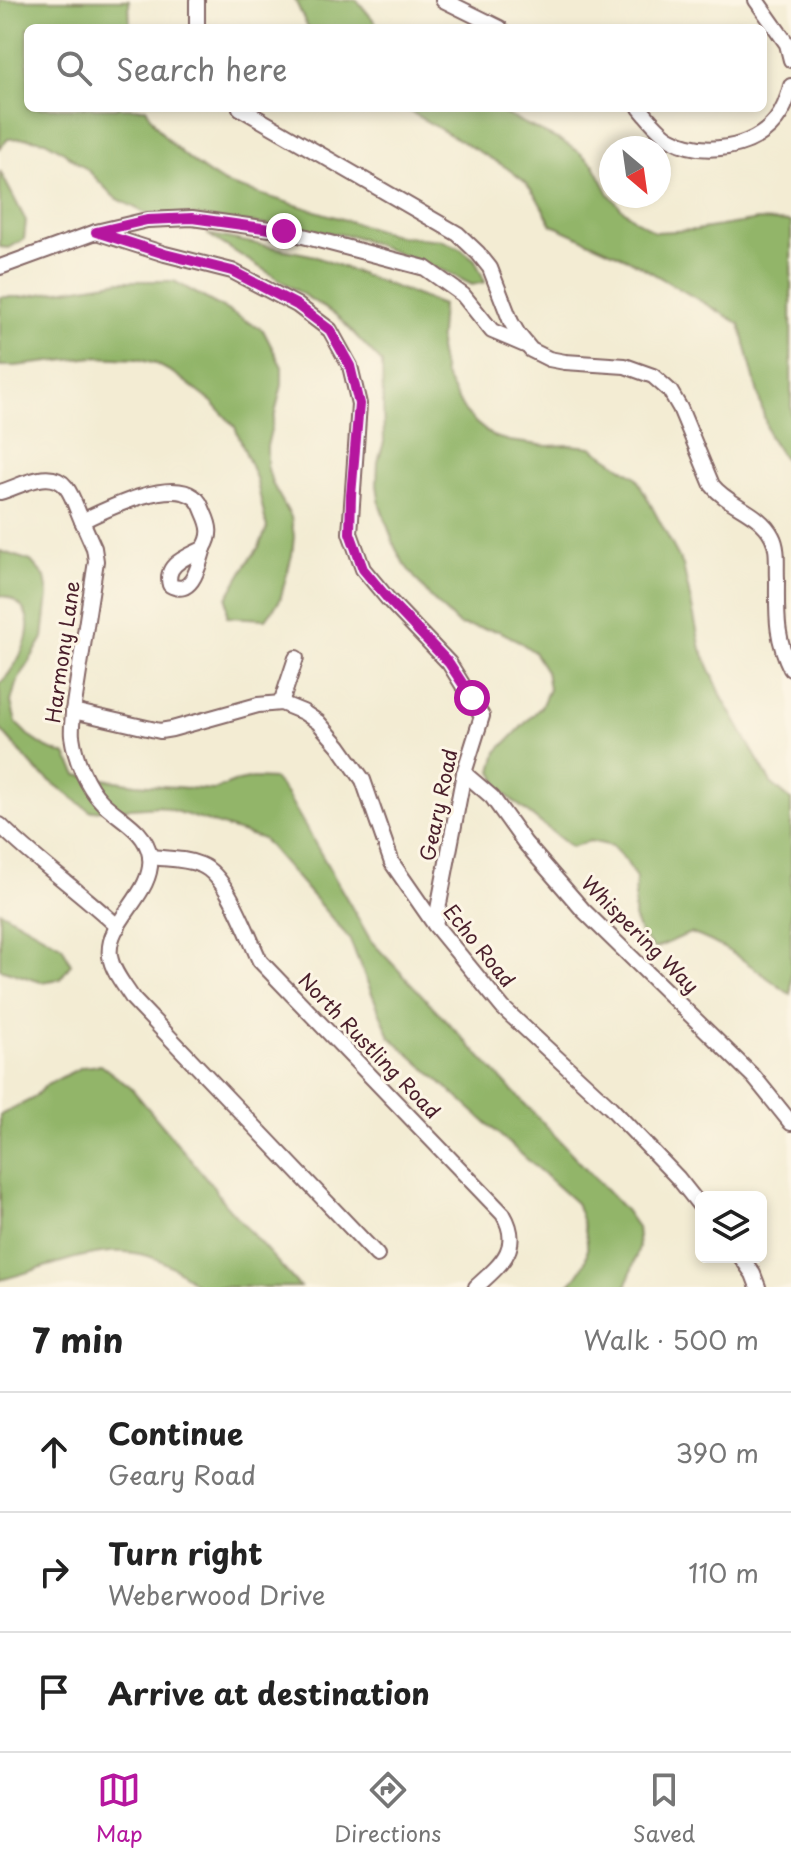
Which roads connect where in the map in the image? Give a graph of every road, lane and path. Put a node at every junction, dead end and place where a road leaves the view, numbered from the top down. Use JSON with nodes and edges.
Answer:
{"nodes":[{"id":1,"x":197,"y":0,"type":"edge"},
{"id":2,"x":443,"y":0,"type":"edge"},
{"id":3,"x":756,"y":0,"type":"edge"},
{"id":4,"x":197,"y":24,"type":"edge"},
{"id":5,"x":492,"y":24,"type":"edge"},
{"id":6,"x":791,"y":60,"type":"edge"},
{"id":7,"x":791,"y":86,"type":"edge"},
{"id":8,"x":247,"y":112,"type":"edge"},
{"id":9,"x":644,"y":112,"type":"edge"},
{"id":10,"x":96,"y":232,"type":"junction"},
{"id":11,"x":0,"y":267,"type":"edge"},
{"id":12,"x":526,"y":345,"type":"junction"},
{"id":13,"x":0,"y":492,"type":"edge"},
{"id":14,"x":82,"y":521,"type":"junction"},
{"id":15,"x":204,"y":548,"type":"dead end"},
{"id":16,"x":296,"y":658,"type":"dead end"},
{"id":17,"x":791,"y":669,"type":"edge"},
{"id":18,"x":281,"y":703,"type":"junction"},
{"id":19,"x":73,"y":711,"type":"junction"},
{"id":20,"x":464,"y":773,"type":"junction"},
{"id":21,"x":0,"y":825,"type":"edge"},
{"id":22,"x":150,"y":857,"type":"junction"},
{"id":23,"x":435,"y":925,"type":"junction"},
{"id":24,"x":118,"y":927,"type":"junction"},
{"id":25,"x":791,"y":1123,"type":"edge"},
{"id":26,"x":695,"y":1199,"type":"edge"},
{"id":27,"x":377,"y":1255,"type":"dead end"},
{"id":28,"x":745,"y":1263,"type":"edge"},
{"id":29,"x":476,"y":1287,"type":"edge"},
{"id":30,"x":758,"y":1287,"type":"edge"}],
"edges":[{"from":1,"to":4,"type":"street"},
{"from":2,"to":5,"type":"street"},
{"from":3,"to":6,"type":"street"},
{"from":7,"to":9,"type":"street"},
{"from":8,"to":12,"type":"street"},
{"from":10,"to":11,"type":"street"},
{"from":10,"to":12,"type":"street"},
{"from":10,"to":20,"type":"street","name":"Geary Road"},
{"from":12,"to":17,"type":"street"},
{"from":13,"to":14,"type":"street","name":"Harmony Lane"},
{"from":14,"to":15,"type":"street"},
{"from":14,"to":19,"type":"street","name":"Harmony Lane"},
{"from":16,"to":18,"type":"street"},
{"from":18,"to":19,"type":"street"},
{"from":18,"to":23,"type":"street","name":"Echo Road"},
{"from":19,"to":22,"type":"street","name":"Harmony Lane"},
{"from":20,"to":23,"type":"street","name":"Geary Road"},
{"from":20,"to":25,"type":"street","name":"Whispering Way"},
{"from":21,"to":24,"type":"street"},
{"from":22,"to":24,"type":"street"},
{"from":22,"to":29,"type":"street","name":"North Rustling Road"},
{"from":23,"to":26,"type":"street","name":"Echo Road"},
{"from":24,"to":27,"type":"street"},
{"from":28,"to":30,"type":"street"}]}
